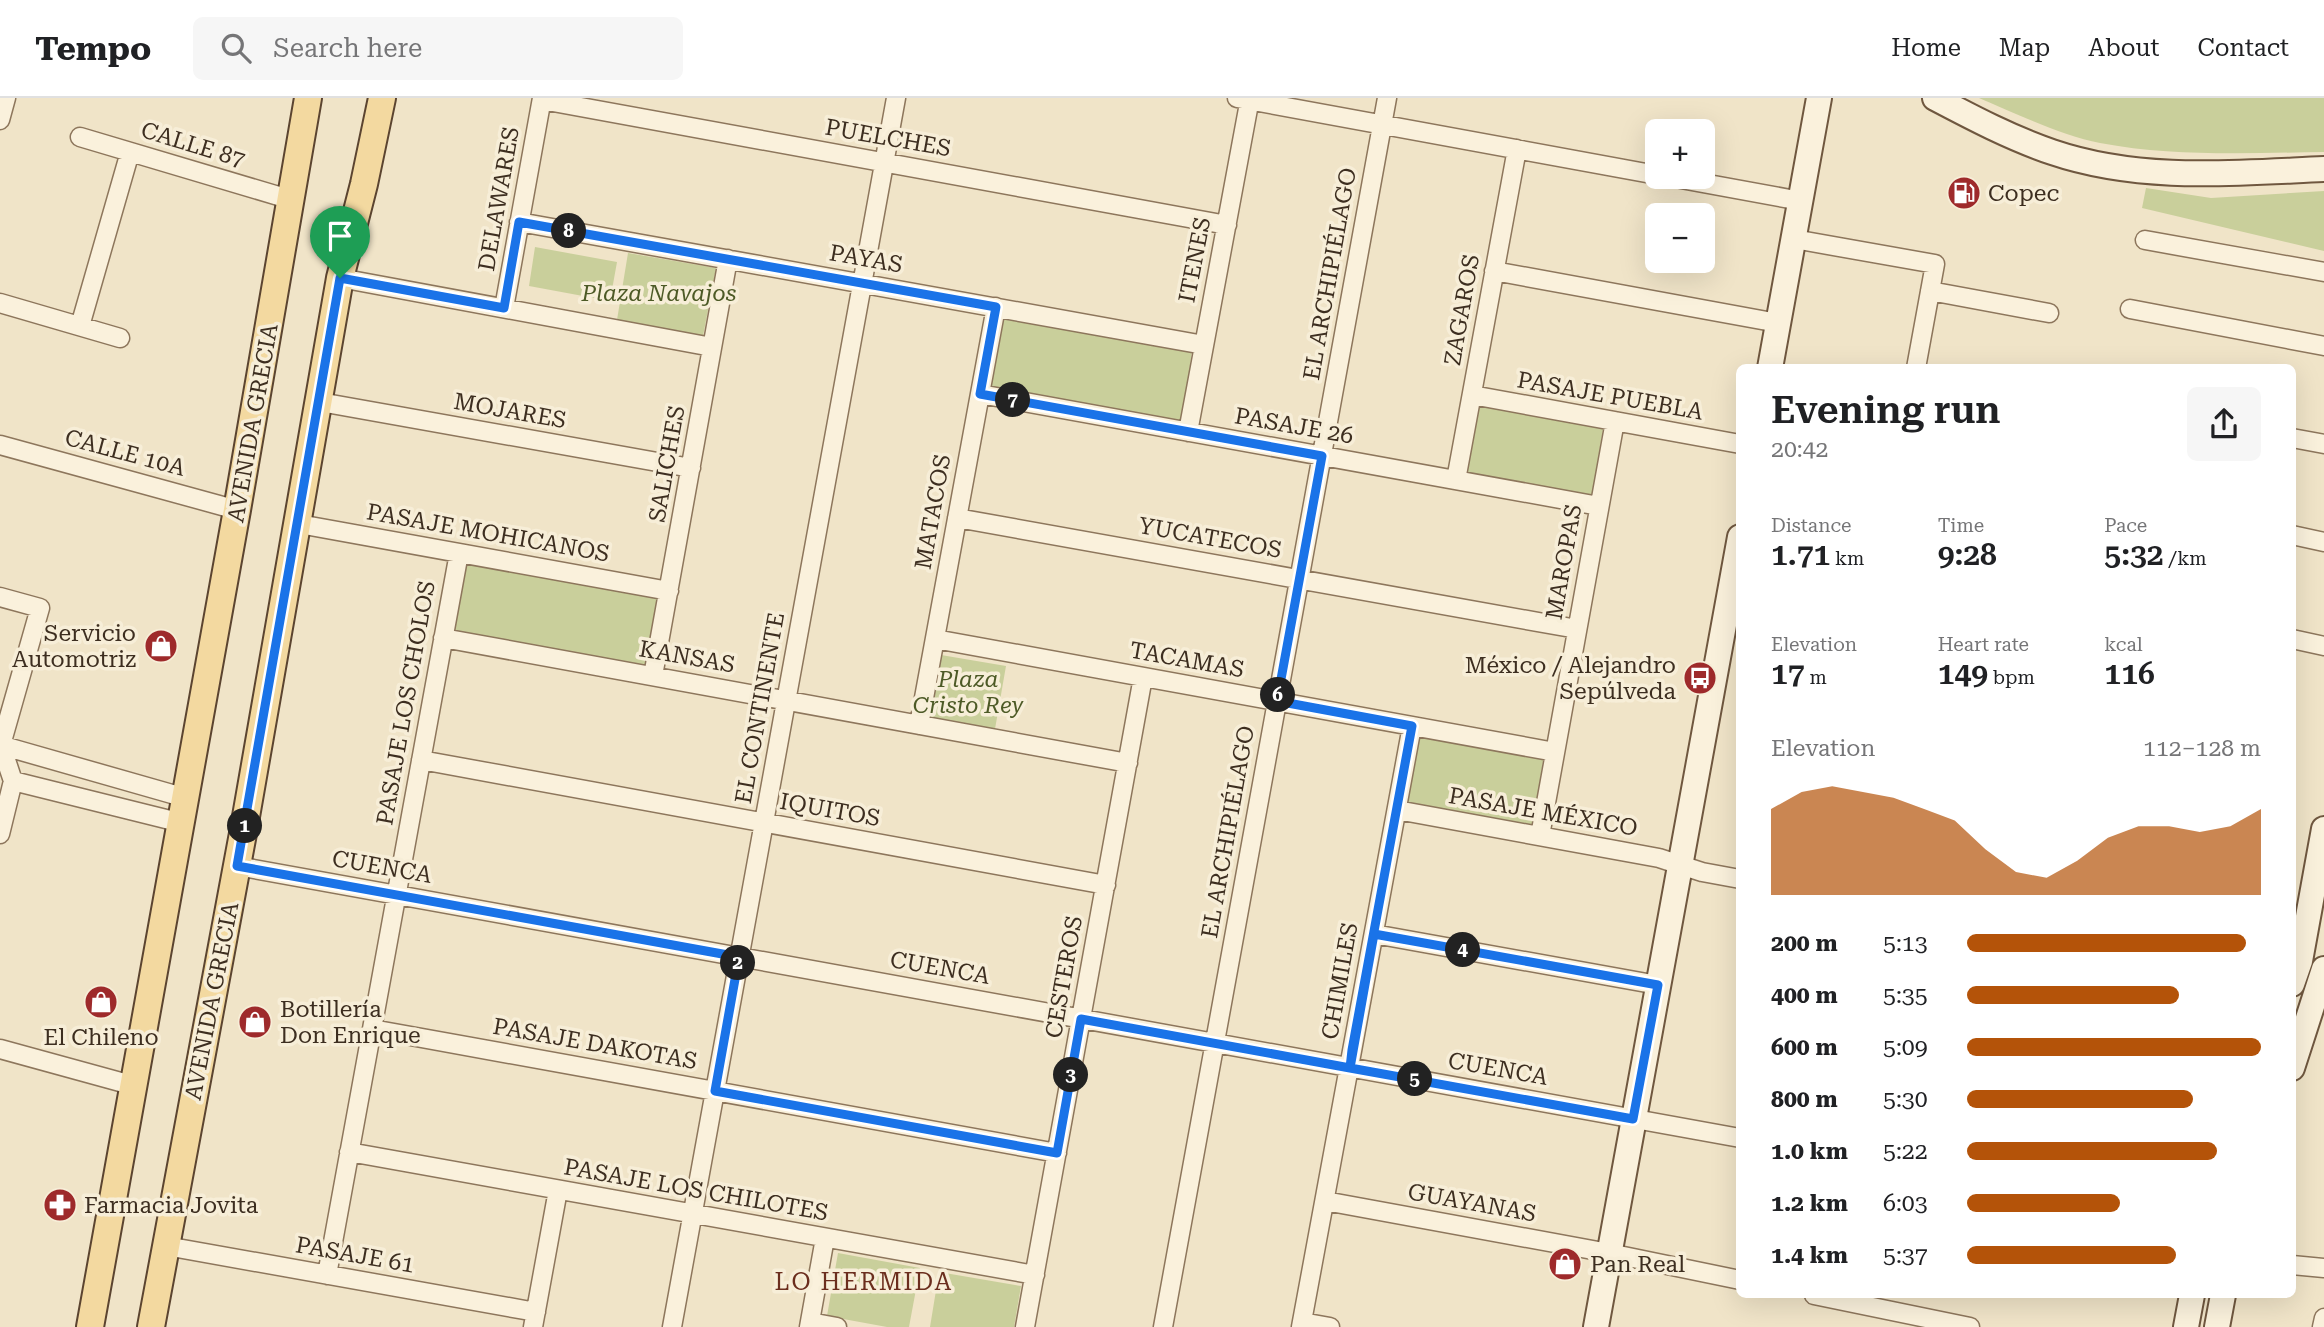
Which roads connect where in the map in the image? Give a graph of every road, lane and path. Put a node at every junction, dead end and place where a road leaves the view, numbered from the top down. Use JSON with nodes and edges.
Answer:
{"nodes":[{"id":1,"x":6,"y":98,"type":"edge"},
{"id":2,"x":308,"y":98,"type":"edge"},
{"id":3,"x":382,"y":98,"type":"edge"},
{"id":4,"x":896,"y":98,"type":"edge"},
{"id":5,"x":1387,"y":98,"type":"edge"},
{"id":6,"x":1819,"y":98,"type":"edge"},
{"id":7,"x":1935,"y":98,"type":"edge"},
{"id":8,"x":542,"y":99,"type":"edge"},
{"id":9,"x":1246,"y":99,"type":"edge"},
{"id":10,"x":0,"y":120,"type":"edge"},
{"id":11,"x":1382,"y":125,"type":"junction"},
{"id":12,"x":80,"y":137,"type":"dead end"},
{"id":13,"x":1517,"y":149,"type":"junction"},
{"id":14,"x":130,"y":152,"type":"junction"},
{"id":15,"x":884,"y":163,"type":"junction"},
{"id":16,"x":2324,"y":169,"type":"edge"},
{"id":17,"x":1645,"y":172,"type":"edge"},
{"id":18,"x":1715,"y":185,"type":"edge"},
{"id":19,"x":292,"y":200,"type":"junction"},
{"id":20,"x":1801,"y":201,"type":"junction"},
{"id":21,"x":519,"y":222,"type":"junction"},
{"id":22,"x":1227,"y":225,"type":"junction"},
{"id":23,"x":1794,"y":240,"type":"junction"},
{"id":24,"x":2145,"y":240,"type":"dead end"},
{"id":25,"x":728,"y":259,"type":"junction"},
{"id":26,"x":1494,"y":271,"type":"junction"},
{"id":27,"x":2324,"y":272,"type":"edge"},
{"id":28,"x":340,"y":278,"type":"junction"},
{"id":29,"x":862,"y":283,"type":"junction"},
{"id":30,"x":1930,"y":291,"type":"junction"},
{"id":31,"x":0,"y":303,"type":"edge"},
{"id":32,"x":996,"y":307,"type":"junction"},
{"id":33,"x":504,"y":308,"type":"junction"},
{"id":34,"x":2130,"y":309,"type":"dead end"},
{"id":35,"x":2049,"y":313,"type":"dead end"},
{"id":36,"x":1779,"y":323,"type":"junction"},
{"id":37,"x":80,"y":326,"type":"junction"},
{"id":38,"x":120,"y":338,"type":"dead end"},
{"id":39,"x":1204,"y":345,"type":"junction"},
{"id":40,"x":2324,"y":346,"type":"edge"},
{"id":41,"x":712,"y":347,"type":"junction"},
{"id":42,"x":1771,"y":364,"type":"edge"},
{"id":43,"x":1917,"y":364,"type":"edge"},
{"id":44,"x":980,"y":394,"type":"junction"},
{"id":45,"x":1472,"y":395,"type":"junction"},
{"id":46,"x":320,"y":402,"type":"junction"},
{"id":47,"x":1615,"y":421,"type":"junction"},
{"id":48,"x":1188,"y":432,"type":"junction"},
{"id":49,"x":2296,"y":439,"type":"edge"},
{"id":50,"x":1736,"y":443,"type":"edge"},
{"id":51,"x":0,"y":444,"type":"edge"},
{"id":52,"x":2324,"y":444,"type":"edge"},
{"id":53,"x":1322,"y":456,"type":"junction"},
{"id":54,"x":691,"y":468,"type":"junction"},
{"id":55,"x":1456,"y":481,"type":"junction"},
{"id":56,"x":1599,"y":506,"type":"junction"},
{"id":57,"x":237,"y":510,"type":"junction"},
{"id":58,"x":957,"y":518,"type":"junction"},
{"id":59,"x":299,"y":523,"type":"junction"},
{"id":60,"x":2296,"y":536,"type":"edge"},
{"id":61,"x":2324,"y":542,"type":"edge"},
{"id":62,"x":459,"y":553,"type":"junction"},
{"id":63,"x":1736,"y":559,"type":"edge"},
{"id":64,"x":1299,"y":579,"type":"junction"},
{"id":65,"x":669,"y":591,"type":"junction"},
{"id":66,"x":0,"y":597,"type":"edge"},
{"id":67,"x":1577,"y":629,"type":"junction"},
{"id":68,"x":443,"y":638,"type":"junction"},
{"id":69,"x":935,"y":639,"type":"junction"},
{"id":70,"x":2296,"y":640,"type":"edge"},
{"id":71,"x":2324,"y":646,"type":"edge"},
{"id":72,"x":653,"y":676,"type":"junction"},
{"id":73,"x":1143,"y":677,"type":"junction"},
{"id":74,"x":786,"y":701,"type":"junction"},
{"id":75,"x":1277,"y":701,"type":"junction"},
{"id":76,"x":919,"y":725,"type":"junction"},
{"id":77,"x":1412,"y":726,"type":"junction"},
{"id":78,"x":1,"y":745,"type":"edge"},
{"id":79,"x":1555,"y":752,"type":"junction"},
{"id":80,"x":421,"y":760,"type":"junction"},
{"id":81,"x":1128,"y":763,"type":"junction"},
{"id":82,"x":13,"y":781,"type":"junction"},
{"id":83,"x":184,"y":810,"type":"junction"},
{"id":84,"x":1397,"y":810,"type":"junction"},
{"id":85,"x":764,"y":823,"type":"junction"},
{"id":86,"x":2324,"y":829,"type":"edge"},
{"id":87,"x":0,"y":834,"type":"edge"},
{"id":88,"x":1540,"y":836,"type":"junction"},
{"id":89,"x":1680,"y":864,"type":"junction"},
{"id":90,"x":237,"y":866,"type":"junction"},
{"id":91,"x":1736,"y":878,"type":"edge"},
{"id":92,"x":1106,"y":885,"type":"junction"},
{"id":93,"x":397,"y":895,"type":"junction"},
{"id":94,"x":1374,"y":934,"type":"junction"},
{"id":95,"x":739,"y":957,"type":"junction"},
{"id":96,"x":2324,"y":969,"type":"edge"},
{"id":97,"x":2296,"y":972,"type":"edge"},
{"id":98,"x":1658,"y":985,"type":"junction"},
{"id":99,"x":1081,"y":1019,"type":"junction"},
{"id":100,"x":372,"y":1029,"type":"junction"},
{"id":101,"x":1214,"y":1043,"type":"junction"},
{"id":102,"x":0,"y":1049,"type":"edge"},
{"id":103,"x":2296,"y":1056,"type":"edge"},
{"id":104,"x":1350,"y":1068,"type":"junction"},
{"id":105,"x":135,"y":1086,"type":"junction"},
{"id":106,"x":715,"y":1091,"type":"junction"},
{"id":107,"x":1633,"y":1119,"type":"junction"},
{"id":108,"x":1736,"y":1137,"type":"edge"},
{"id":109,"x":349,"y":1152,"type":"junction"},
{"id":110,"x":1057,"y":1153,"type":"junction"},
{"id":111,"x":558,"y":1190,"type":"junction"},
{"id":112,"x":1325,"y":1201,"type":"junction"},
{"id":113,"x":692,"y":1214,"type":"junction"},
{"id":114,"x":825,"y":1237,"type":"junction"},
{"id":115,"x":166,"y":1246,"type":"junction"},
{"id":116,"x":1609,"y":1253,"type":"junction"},
{"id":117,"x":2296,"y":1265,"type":"edge"},
{"id":118,"x":2324,"y":1268,"type":"edge"},
{"id":119,"x":327,"y":1275,"type":"junction"},
{"id":120,"x":1035,"y":1275,"type":"junction"},
{"id":121,"x":1736,"y":1279,"type":"edge"},
{"id":122,"x":1829,"y":1298,"type":"edge"},
{"id":123,"x":2191,"y":1298,"type":"edge"},
{"id":124,"x":2222,"y":1298,"type":"edge"},
{"id":125,"x":2324,"y":1318,"type":"edge"},
{"id":126,"x":535,"y":1320,"type":"edge"},
{"id":127,"x":809,"y":1324,"type":"edge"},
{"id":128,"x":1302,"y":1324,"type":"edge"},
{"id":129,"x":90,"y":1327,"type":"edge"},
{"id":130,"x":151,"y":1327,"type":"edge"},
{"id":131,"x":672,"y":1327,"type":"edge"},
{"id":132,"x":837,"y":1327,"type":"edge"},
{"id":133,"x":1025,"y":1327,"type":"edge"},
{"id":134,"x":1163,"y":1327,"type":"edge"},
{"id":135,"x":1330,"y":1327,"type":"edge"},
{"id":136,"x":1595,"y":1327,"type":"edge"},
{"id":137,"x":1970,"y":1327,"type":"edge"},
{"id":138,"x":2186,"y":1327,"type":"edge"},
{"id":139,"x":2217,"y":1327,"type":"edge"},
{"id":140,"x":2322,"y":1327,"type":"edge"}],
"edges":[{"from":1,"to":10,"type":"street"},
{"from":2,"to":19,"type":"main road","name":"AVENIDA GRECIA"},
{"from":3,"to":28,"type":"main road","name":"AVENIDA GRECIA"},
{"from":4,"to":15,"type":"street","name":"EL CONTINENTE"},
{"from":5,"to":11,"type":"street","name":"EL ARCHIPIÉLAGO"},
{"from":6,"to":20,"type":"street"},
{"from":7,"to":16,"type":"street"},
{"from":8,"to":15,"type":"street","name":"PUELCHES"},
{"from":8,"to":21,"type":"street","name":"DELAWARES"},
{"from":9,"to":11,"type":"street"},
{"from":9,"to":22,"type":"street","name":"ITENES"},
{"from":11,"to":13,"type":"street"},
{"from":11,"to":53,"type":"street","name":"EL ARCHIPIÉLAGO"},
{"from":12,"to":14,"type":"street","name":"CALLE 87"},
{"from":13,"to":17,"type":"street"},
{"from":13,"to":26,"type":"street","name":"ZAGAROS"},
{"from":14,"to":19,"type":"street","name":"CALLE 87"},
{"from":14,"to":37,"type":"street"},
{"from":15,"to":22,"type":"street","name":"PUELCHES"},
{"from":15,"to":29,"type":"street","name":"EL CONTINENTE"},
{"from":18,"to":20,"type":"street"},
{"from":19,"to":57,"type":"main road","name":"AVENIDA GRECIA"},
{"from":20,"to":23,"type":"street"},
{"from":21,"to":25,"type":"street","name":"PAYAS"},
{"from":21,"to":33,"type":"street","name":"DELAWARES"},
{"from":22,"to":39,"type":"street","name":"ITENES"},
{"from":23,"to":30,"type":"street"},
{"from":23,"to":36,"type":"street"},
{"from":24,"to":27,"type":"street"},
{"from":25,"to":29,"type":"street","name":"PAYAS"},
{"from":25,"to":41,"type":"street","name":"SALICHES"},
{"from":26,"to":36,"type":"street"},
{"from":26,"to":45,"type":"street","name":"ZAGAROS"},
{"from":28,"to":33,"type":"street"},
{"from":28,"to":46,"type":"main road","name":"AVENIDA GRECIA"},
{"from":29,"to":32,"type":"street","name":"PAYAS"},
{"from":29,"to":74,"type":"street","name":"EL CONTINENTE"},
{"from":30,"to":35,"type":"street"},
{"from":30,"to":43,"type":"street"},
{"from":31,"to":37,"type":"street"},
{"from":32,"to":39,"type":"street","name":"PAYAS"},
{"from":32,"to":44,"type":"street","name":"MATACOS"},
{"from":33,"to":41,"type":"street"},
{"from":34,"to":40,"type":"street"},
{"from":36,"to":42,"type":"street"},
{"from":37,"to":38,"type":"street"},
{"from":39,"to":48,"type":"street","name":"ITENES"},
{"from":41,"to":54,"type":"street","name":"SALICHES"},
{"from":44,"to":48,"type":"street","name":"PASAJE 26"},
{"from":44,"to":58,"type":"street","name":"MATACOS"},
{"from":45,"to":47,"type":"street","name":"PASAJE PUEBLA"},
{"from":45,"to":55,"type":"street","name":"ZAGAROS"},
{"from":46,"to":54,"type":"street","name":"MOJARES"},
{"from":46,"to":59,"type":"main road","name":"AVENIDA GRECIA"},
{"from":47,"to":50,"type":"street","name":"PASAJE PUEBLA"},
{"from":47,"to":56,"type":"street","name":"MAROPAS"},
{"from":48,"to":53,"type":"street","name":"PASAJE 26"},
{"from":49,"to":52,"type":"street"},
{"from":51,"to":57,"type":"street","name":"CALLE 10A"},
{"from":53,"to":55,"type":"street","name":"PASAJE 26"},
{"from":53,"to":64,"type":"street","name":"EL ARCHIPIÉLAGO"},
{"from":54,"to":65,"type":"street","name":"SALICHES"},
{"from":55,"to":56,"type":"street","name":"PASAJE 26"},
{"from":56,"to":67,"type":"street","name":"MAROPAS"},
{"from":57,"to":83,"type":"main road","name":"AVENIDA GRECIA"},
{"from":58,"to":64,"type":"street","name":"YUCATECOS"},
{"from":58,"to":69,"type":"street","name":"MATACOS"},
{"from":59,"to":62,"type":"street","name":"PASAJE MOHICANOS"},
{"from":59,"to":90,"type":"main road","name":"AVENIDA GRECIA"},
{"from":60,"to":61,"type":"street"},
{"from":62,"to":65,"type":"street","name":"PASAJE MOHICANOS"},
{"from":62,"to":68,"type":"street","name":"PASAJE LOS CHOLOS"},
{"from":63,"to":89,"type":"street"},
{"from":64,"to":67,"type":"street","name":"YUCATECOS"},
{"from":64,"to":75,"type":"street","name":"EL ARCHIPIÉLAGO"},
{"from":65,"to":72,"type":"street","name":"SALICHES"},
{"from":66,"to":78,"type":"street"},
{"from":67,"to":79,"type":"street","name":"MAROPAS"},
{"from":68,"to":72,"type":"street","name":"KANSAS"},
{"from":68,"to":80,"type":"street","name":"PASAJE LOS CHOLOS"},
{"from":69,"to":73,"type":"street","name":"TACAMAS"},
{"from":69,"to":76,"type":"street","name":"MATACOS"},
{"from":70,"to":71,"type":"street"},
{"from":72,"to":74,"type":"street","name":"KANSAS"},
{"from":73,"to":75,"type":"street","name":"TACAMAS"},
{"from":73,"to":81,"type":"street","name":"CESTEROS"},
{"from":74,"to":76,"type":"street","name":"KANSAS"},
{"from":74,"to":85,"type":"street","name":"EL CONTINENTE"},
{"from":75,"to":77,"type":"street","name":"TACAMAS"},
{"from":75,"to":101,"type":"street","name":"EL ARCHIPIÉLAGO"},
{"from":76,"to":81,"type":"street","name":"KANSAS"},
{"from":77,"to":79,"type":"street","name":"TACAMAS"},
{"from":77,"to":84,"type":"street","name":"CHIMILES"},
{"from":78,"to":82,"type":"street"},
{"from":78,"to":83,"type":"street"},
{"from":79,"to":88,"type":"street","name":"MAROPAS"},
{"from":80,"to":85,"type":"street","name":"IQUITOS"},
{"from":80,"to":93,"type":"street","name":"PASAJE LOS CHOLOS"},
{"from":81,"to":92,"type":"street","name":"CESTEROS"},
{"from":82,"to":83,"type":"street"},
{"from":82,"to":87,"type":"street"},
{"from":83,"to":105,"type":"main road","name":"AVENIDA GRECIA"},
{"from":84,"to":88,"type":"street","name":"PASAJE MÉXICO"},
{"from":84,"to":94,"type":"street","name":"CHIMILES"},
{"from":85,"to":92,"type":"street","name":"IQUITOS"},
{"from":85,"to":95,"type":"street","name":"EL CONTINENTE"},
{"from":86,"to":97,"type":"street"},
{"from":88,"to":89,"type":"street","name":"PASAJE MÉXICO"},
{"from":89,"to":91,"type":"street","name":"PASAJE MÉXICO"},
{"from":89,"to":98,"type":"street"},
{"from":90,"to":93,"type":"street","name":"CUENCA"},
{"from":90,"to":115,"type":"main road","name":"AVENIDA GRECIA"},
{"from":92,"to":99,"type":"street","name":"CESTEROS"},
{"from":93,"to":95,"type":"street","name":"CUENCA"},
{"from":93,"to":100,"type":"street","name":"PASAJE LOS CHOLOS"},
{"from":94,"to":98,"type":"street"},
{"from":94,"to":104,"type":"street","name":"CHIMILES"},
{"from":95,"to":99,"type":"street","name":"CUENCA"},
{"from":95,"to":106,"type":"street","name":"EL CONTINENTE"},
{"from":96,"to":103,"type":"street"},
{"from":98,"to":107,"type":"street"},
{"from":99,"to":101,"type":"street","name":"CUENCA"},
{"from":99,"to":110,"type":"street","name":"CESTEROS"},
{"from":100,"to":106,"type":"street","name":"PASAJE DAKOTAS"},
{"from":100,"to":109,"type":"street","name":"PASAJE LOS CHOLOS"},
{"from":101,"to":104,"type":"street","name":"CUENCA"},
{"from":101,"to":134,"type":"street","name":"EL ARCHIPIÉLAGO"},
{"from":102,"to":105,"type":"street"},
{"from":104,"to":107,"type":"street","name":"CUENCA"},
{"from":104,"to":112,"type":"street","name":"CHIMILES"},
{"from":105,"to":129,"type":"main road","name":"AVENIDA GRECIA"},
{"from":106,"to":110,"type":"street","name":"PASAJE DAKOTAS"},
{"from":106,"to":113,"type":"street","name":"EL CONTINENTE"},
{"from":107,"to":108,"type":"street","name":"CUENCA"},
{"from":107,"to":116,"type":"street"},
{"from":109,"to":111,"type":"street","name":"PASAJE LOS CHILOTES"},
{"from":109,"to":119,"type":"street","name":"PASAJE LOS CHOLOS"},
{"from":110,"to":120,"type":"street","name":"CESTEROS"},
{"from":111,"to":113,"type":"street","name":"PASAJE LOS CHILOTES"},
{"from":111,"to":126,"type":"street"},
{"from":112,"to":116,"type":"street","name":"GUAYANAS"},
{"from":112,"to":128,"type":"street","name":"CHIMILES"},
{"from":113,"to":114,"type":"street","name":"PASAJE LOS CHILOTES"},
{"from":113,"to":131,"type":"street","name":"EL CONTINENTE"},
{"from":114,"to":120,"type":"street","name":"PASAJE LOS CHILOTES"},
{"from":114,"to":127,"type":"street"},
{"from":115,"to":119,"type":"street","name":"PASAJE 61"},
{"from":115,"to":130,"type":"main road","name":"AVENIDA GRECIA"},
{"from":116,"to":121,"type":"street","name":"GUAYANAS"},
{"from":116,"to":136,"type":"street"},
{"from":117,"to":118,"type":"street"},
{"from":119,"to":126,"type":"street","name":"PASAJE 61"},
{"from":120,"to":133,"type":"street","name":"CESTEROS"},
{"from":122,"to":137,"type":"street"},
{"from":123,"to":138,"type":"street"},
{"from":124,"to":139,"type":"street"},
{"from":125,"to":140,"type":"street"},
{"from":127,"to":132,"type":"street"},
{"from":128,"to":135,"type":"street"}]}
